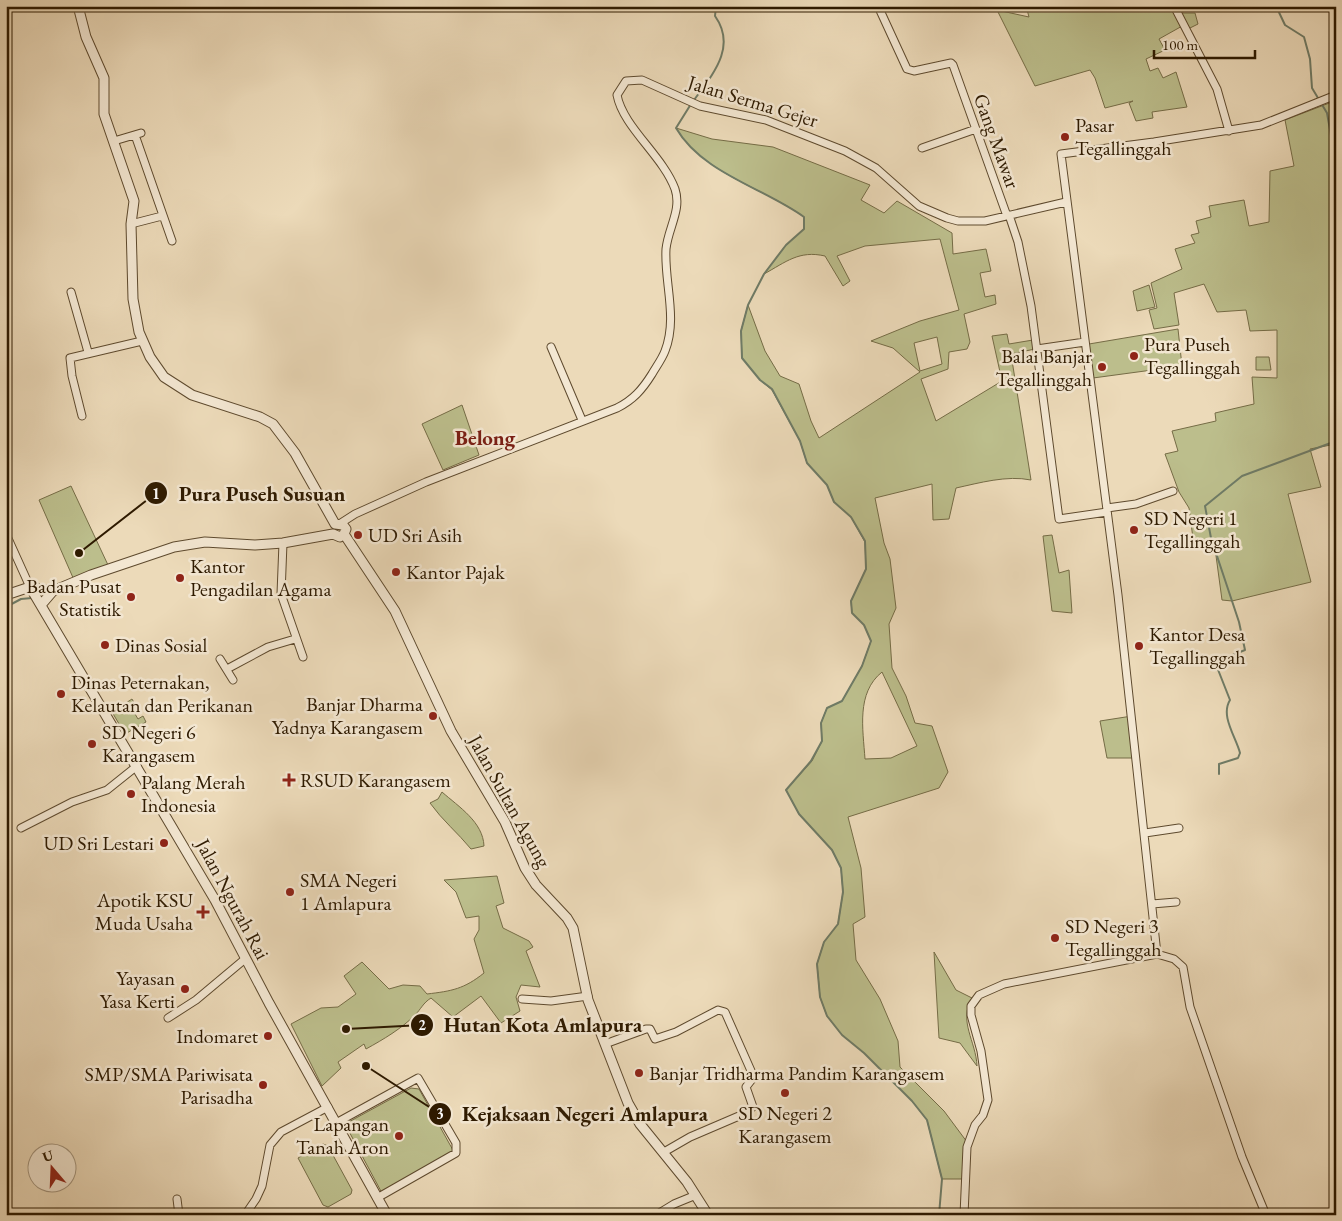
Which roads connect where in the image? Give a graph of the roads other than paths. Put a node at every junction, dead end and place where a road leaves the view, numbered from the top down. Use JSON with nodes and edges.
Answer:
{"nodes":[{"id":1,"x":78,"y":6,"type":"edge"},
{"id":2,"x":878,"y":6,"type":"edge"},
{"id":3,"x":1174,"y":6,"type":"edge"},
{"id":4,"x":1336,"y":95,"type":"edge"},
{"id":5,"x":976,"y":129,"type":"junction"},
{"id":6,"x":1229,"y":131,"type":"junction"},
{"id":7,"x":114,"y":141,"type":"junction"},
{"id":8,"x":922,"y":148,"type":"dead end"},
{"id":9,"x":1066,"y":202,"type":"junction"},
{"id":10,"x":162,"y":216,"type":"junction"},
{"id":11,"x":1008,"y":216,"type":"junction"},
{"id":12,"x":130,"y":224,"type":"junction"},
{"id":13,"x":172,"y":242,"type":"dead end"},
{"id":14,"x":71,"y":292,"type":"dead end"},
{"id":15,"x":142,"y":341,"type":"junction"},
{"id":16,"x":1085,"y":342,"type":"junction"},
{"id":17,"x":551,"y":347,"type":"dead end"},
{"id":18,"x":1037,"y":349,"type":"junction"},
{"id":19,"x":88,"y":352,"type":"junction"},
{"id":20,"x":82,"y":416,"type":"dead end"},
{"id":21,"x":582,"y":420,"type":"junction"},
{"id":22,"x":1173,"y":491,"type":"dead end"},
{"id":23,"x":1107,"y":510,"type":"junction"},
{"id":24,"x":341,"y":527,"type":"junction"},
{"id":25,"x":6,"y":534,"type":"edge"},
{"id":26,"x":283,"y":543,"type":"junction"},
{"id":27,"x":30,"y":587,"type":"junction"},
{"id":28,"x":53,"y":591,"type":"junction"},
{"id":29,"x":6,"y":596,"type":"edge"},
{"id":30,"x":41,"y":605,"type":"junction"},
{"id":31,"x":295,"y":638,"type":"junction"},
{"id":32,"x":303,"y":657,"type":"dead end"},
{"id":33,"x":220,"y":659,"type":"dead end"},
{"id":34,"x":227,"y":669,"type":"junction"},
{"id":35,"x":233,"y":680,"type":"dead end"},
{"id":36,"x":137,"y":766,"type":"junction"},
{"id":37,"x":21,"y":828,"type":"dead end"},
{"id":38,"x":1179,"y":828,"type":"dead end"},
{"id":39,"x":1145,"y":833,"type":"junction"},
{"id":40,"x":1176,"y":902,"type":"dead end"},
{"id":41,"x":1152,"y":904,"type":"junction"},
{"id":42,"x":1157,"y":954,"type":"junction"},
{"id":43,"x":245,"y":959,"type":"junction"},
{"id":44,"x":588,"y":996,"type":"junction"},
{"id":45,"x":522,"y":999,"type":"dead end"},
{"id":46,"x":168,"y":1018,"type":"dead end"},
{"id":47,"x":605,"y":1044,"type":"junction"},
{"id":48,"x":328,"y":1107,"type":"junction"},
{"id":49,"x":336,"y":1123,"type":"junction"},
{"id":50,"x":664,"y":1152,"type":"junction"},
{"id":51,"x":696,"y":1194,"type":"junction"},
{"id":52,"x":377,"y":1198,"type":"junction"},
{"id":53,"x":177,"y":1199,"type":"dead end"},
{"id":54,"x":179,"y":1215,"type":"edge"},
{"id":55,"x":245,"y":1215,"type":"edge"},
{"id":56,"x":387,"y":1215,"type":"edge"},
{"id":57,"x":656,"y":1215,"type":"edge"},
{"id":58,"x":708,"y":1215,"type":"edge"},
{"id":59,"x":964,"y":1215,"type":"edge"},
{"id":60,"x":1266,"y":1215,"type":"edge"}],
"edges":[{"from":1,"to":7,"type":"street","name":"Jalan Sultan Agung"},
{"from":2,"to":5,"type":"street","name":"Gang Mawar"},
{"from":3,"to":6,"type":"street"},
{"from":4,"to":6,"type":"street"},
{"from":5,"to":8,"type":"street"},
{"from":5,"to":11,"type":"street","name":"Gang Mawar"},
{"from":6,"to":9,"type":"street"},
{"from":7,"to":10,"type":"street"},
{"from":7,"to":12,"type":"street","name":"Jalan Sultan Agung"},
{"from":9,"to":11,"type":"street","name":"Jalan Serma Gejer"},
{"from":9,"to":16,"type":"street"},
{"from":10,"to":12,"type":"street"},
{"from":10,"to":13,"type":"street"},
{"from":11,"to":18,"type":"street","name":"Gang Mawar"},
{"from":11,"to":21,"type":"street","name":"Jalan Serma Gejer"},
{"from":12,"to":15,"type":"street","name":"Jalan Sultan Agung"},
{"from":14,"to":19,"type":"street"},
{"from":15,"to":19,"type":"street"},
{"from":15,"to":24,"type":"street","name":"Jalan Sultan Agung"},
{"from":16,"to":18,"type":"street"},
{"from":16,"to":23,"type":"street"},
{"from":17,"to":21,"type":"street"},
{"from":18,"to":23,"type":"street","name":"Gang Mawar"},
{"from":19,"to":20,"type":"street"},
{"from":21,"to":24,"type":"street","name":"Jalan Serma Gejer"},
{"from":22,"to":23,"type":"street"},
{"from":23,"to":39,"type":"street"},
{"from":24,"to":26,"type":"street"},
{"from":24,"to":44,"type":"street","name":"Jalan Sultan Agung"},
{"from":25,"to":27,"type":"street"},
{"from":26,"to":28,"type":"street"},
{"from":26,"to":31,"type":"street"},
{"from":27,"to":28,"type":"street"},
{"from":27,"to":29,"type":"street"},
{"from":27,"to":30,"type":"street","name":"Jalan Ngurah Rai"},
{"from":28,"to":30,"type":"street"},
{"from":30,"to":36,"type":"street","name":"Jalan Ngurah Rai"},
{"from":31,"to":32,"type":"street"},
{"from":31,"to":34,"type":"street"},
{"from":33,"to":34,"type":"street"},
{"from":34,"to":35,"type":"street"},
{"from":36,"to":37,"type":"street"},
{"from":36,"to":43,"type":"street","name":"Jalan Ngurah Rai"},
{"from":38,"to":39,"type":"street"},
{"from":39,"to":41,"type":"street"},
{"from":40,"to":41,"type":"street"},
{"from":41,"to":42,"type":"street"},
{"from":42,"to":59,"type":"street"},
{"from":42,"to":60,"type":"street"},
{"from":43,"to":46,"type":"street"},
{"from":43,"to":48,"type":"street","name":"Jalan Ngurah Rai"},
{"from":44,"to":45,"type":"street"},
{"from":44,"to":47,"type":"street","name":"Jalan Sultan Agung"},
{"from":47,"to":50,"type":"street","name":"Jalan Sultan Agung"},
{"from":47,"to":50,"type":"street"},
{"from":48,"to":49,"type":"street","name":"Jalan Ngurah Rai"},
{"from":48,"to":55,"type":"street"},
{"from":49,"to":52,"type":"street","name":"Jalan Ngurah Rai"},
{"from":49,"to":52,"type":"street"},
{"from":50,"to":51,"type":"street","name":"Jalan Sultan Agung"},
{"from":51,"to":57,"type":"street"},
{"from":51,"to":58,"type":"street","name":"Jalan Sultan Agung"},
{"from":52,"to":56,"type":"street","name":"Jalan Ngurah Rai"},
{"from":53,"to":54,"type":"street"}]}
